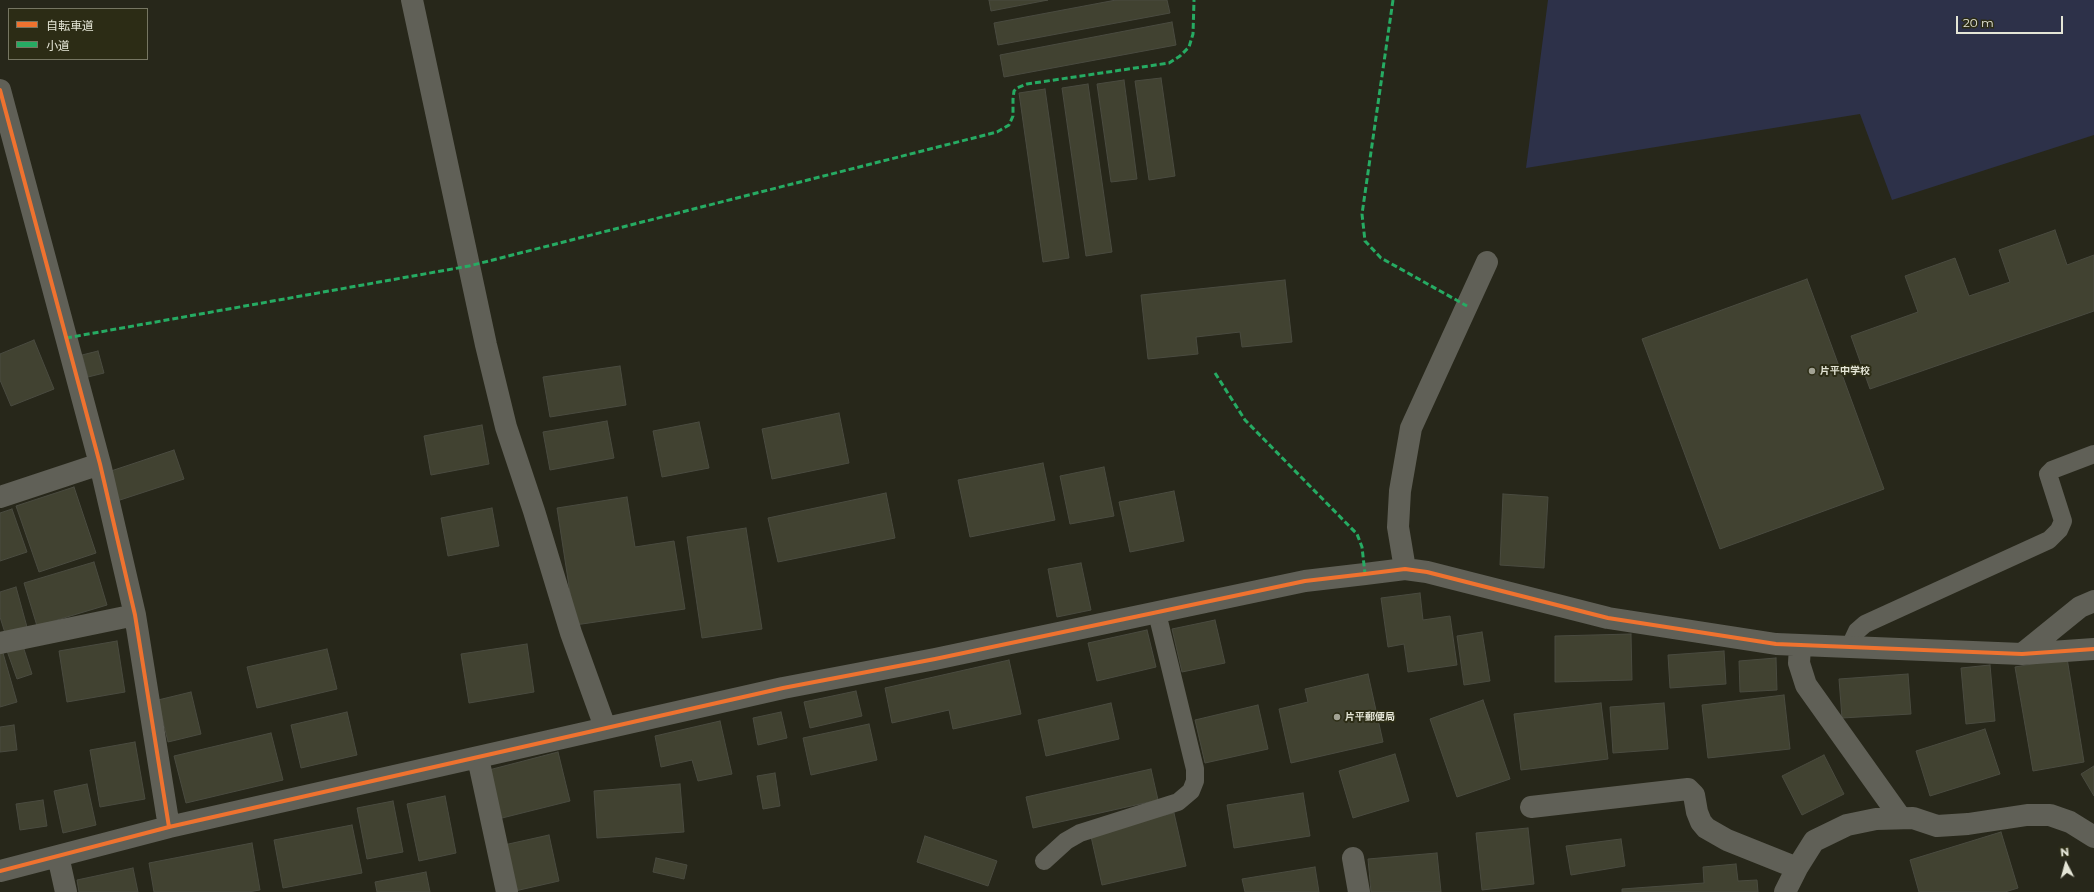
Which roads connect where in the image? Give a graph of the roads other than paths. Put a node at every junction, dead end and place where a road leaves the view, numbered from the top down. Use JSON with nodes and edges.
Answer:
{"nodes":[{"id":1,"x":412,"y":0,"type":"edge"},
{"id":2,"x":0,"y":90,"type":"edge"},
{"id":3,"x":1486,"y":262,"type":"dead end"},
{"id":4,"x":2094,"y":454,"type":"edge"},
{"id":5,"x":100,"y":464,"type":"junction"},
{"id":6,"x":0,"y":496,"type":"edge"},
{"id":7,"x":1405,"y":569,"type":"junction"},
{"id":8,"x":2094,"y":601,"type":"edge"},
{"id":9,"x":1157,"y":613,"type":"junction"},
{"id":10,"x":135,"y":615,"type":"junction"},
{"id":11,"x":0,"y":643,"type":"edge"},
{"id":12,"x":1800,"y":646,"type":"junction"},
{"id":13,"x":1849,"y":648,"type":"junction"},
{"id":14,"x":2094,"y":649,"type":"edge"},
{"id":15,"x":2022,"y":654,"type":"junction"},
{"id":16,"x":604,"y":727,"type":"junction"},
{"id":17,"x":478,"y":758,"type":"junction"},
{"id":18,"x":1532,"y":808,"type":"dead end"},
{"id":19,"x":1900,"y":817,"type":"junction"},
{"id":20,"x":169,"y":827,"type":"junction"},
{"id":21,"x":2094,"y":837,"type":"edge"},
{"id":22,"x":58,"y":856,"type":"junction"},
{"id":23,"x":1352,"y":858,"type":"dead end"},
{"id":24,"x":1044,"y":861,"type":"dead end"},
{"id":25,"x":1797,"y":868,"type":"junction"},
{"id":26,"x":0,"y":871,"type":"edge"},
{"id":27,"x":66,"y":892,"type":"edge"},
{"id":28,"x":507,"y":892,"type":"edge"},
{"id":29,"x":1359,"y":892,"type":"edge"},
{"id":30,"x":1785,"y":892,"type":"edge"}],
"edges":[{"from":1,"to":16,"type":"street"},
{"from":2,"to":5,"type":"street"},
{"from":3,"to":7,"type":"street"},
{"from":4,"to":13,"type":"lane"},
{"from":5,"to":6,"type":"street"},
{"from":5,"to":10,"type":"street"},
{"from":7,"to":9,"type":"street"},
{"from":7,"to":12,"type":"street"},
{"from":8,"to":15,"type":"street"},
{"from":9,"to":16,"type":"street"},
{"from":9,"to":24,"type":"lane"},
{"from":10,"to":11,"type":"street"},
{"from":10,"to":20,"type":"street"},
{"from":12,"to":13,"type":"street"},
{"from":12,"to":19,"type":"street"},
{"from":13,"to":15,"type":"street"},
{"from":14,"to":15,"type":"street"},
{"from":16,"to":17,"type":"street"},
{"from":17,"to":20,"type":"street"},
{"from":17,"to":28,"type":"street"},
{"from":18,"to":25,"type":"street"},
{"from":19,"to":21,"type":"street"},
{"from":19,"to":25,"type":"street"},
{"from":20,"to":22,"type":"street"},
{"from":22,"to":26,"type":"street"},
{"from":22,"to":27,"type":"street"},
{"from":23,"to":29,"type":"street"},
{"from":25,"to":30,"type":"street"}]}
